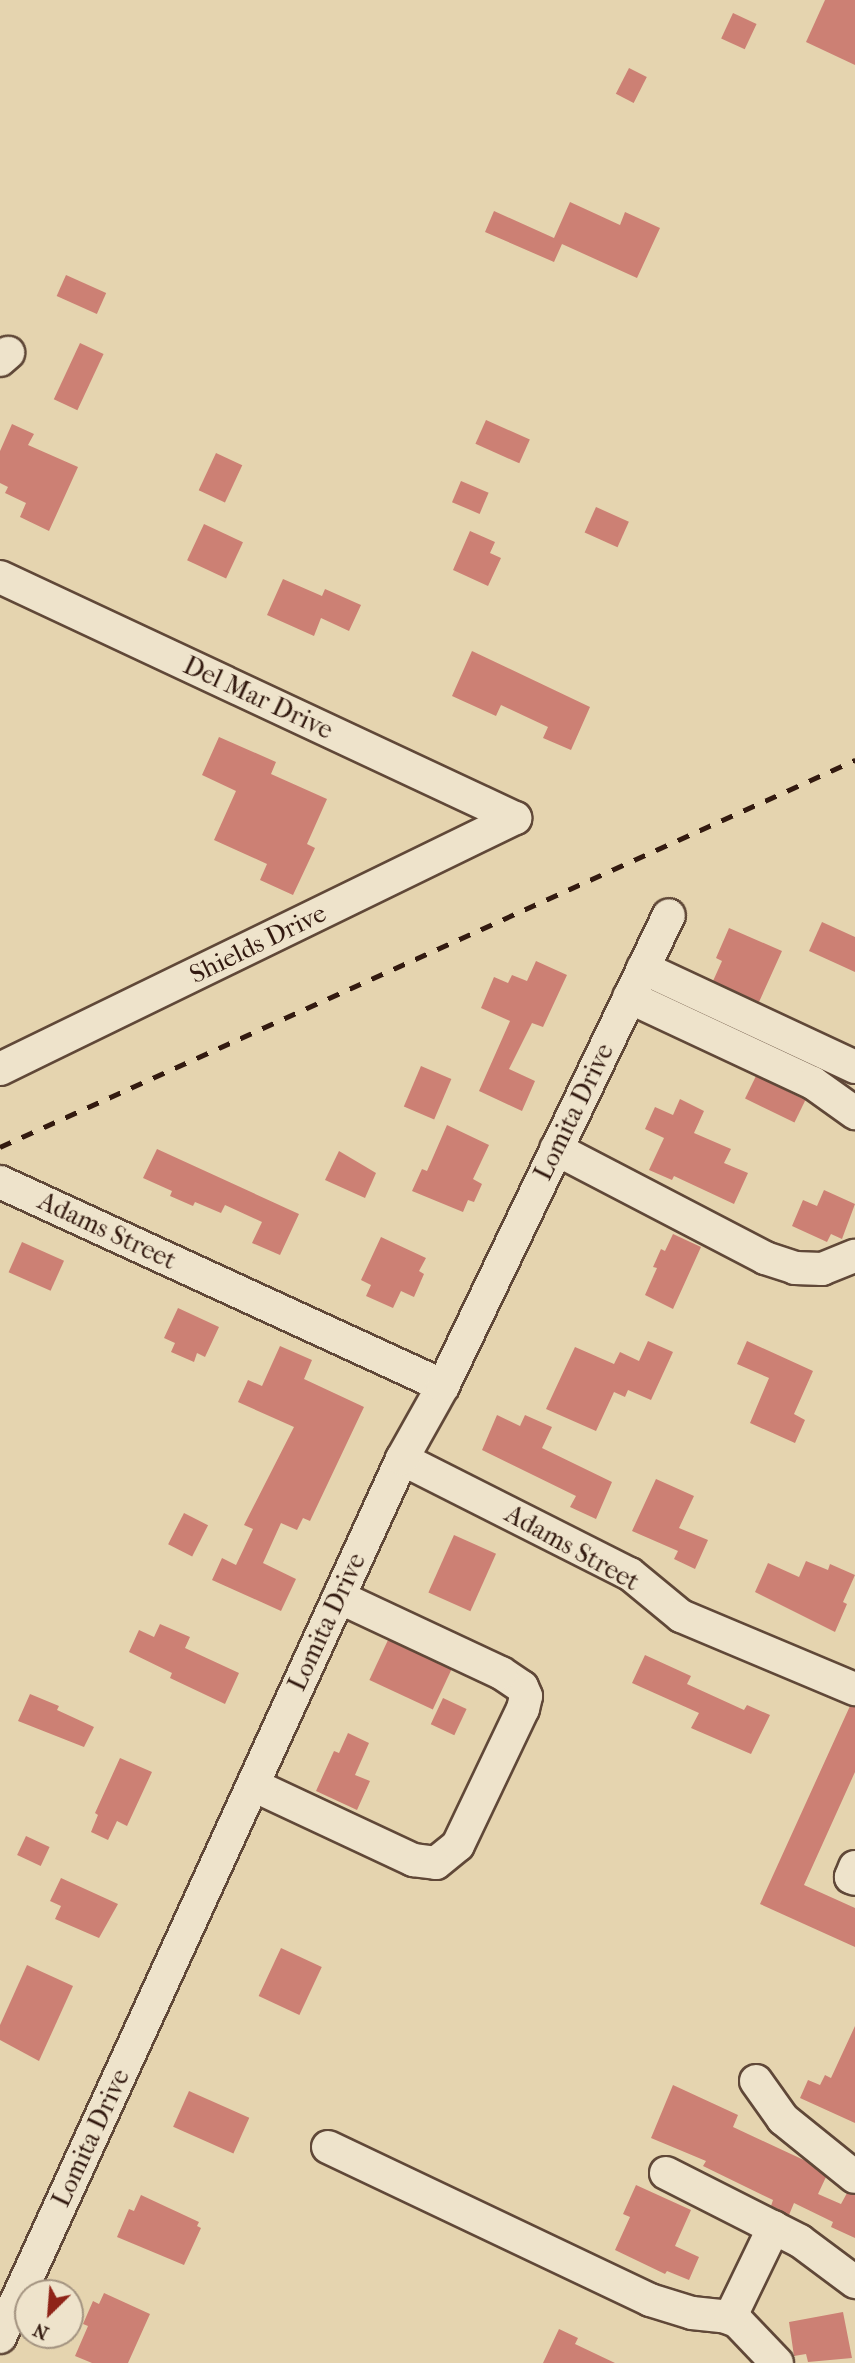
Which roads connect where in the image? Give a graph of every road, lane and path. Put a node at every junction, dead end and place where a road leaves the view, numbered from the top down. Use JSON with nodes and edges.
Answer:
{"nodes":[{"id":1,"x":0,"y":577,"type":"edge"},
{"id":2,"x":515,"y":818,"type":"joint"},
{"id":3,"x":668,"y":915,"type":"dead end"},
{"id":4,"x":643,"y":968,"type":"junction"},
{"id":5,"x":629,"y":997,"type":"junction"},
{"id":6,"x":855,"y":1067,"type":"edge"},
{"id":7,"x":0,"y":1069,"type":"edge"},
{"id":8,"x":855,"y":1113,"type":"edge"},
{"id":9,"x":556,"y":1149,"type":"junction"},
{"id":10,"x":0,"y":1182,"type":"edge"},
{"id":11,"x":855,"y":1256,"type":"edge"},
{"id":12,"x":443,"y":1386,"type":"junction"},
{"id":13,"x":402,"y":1459,"type":"junction"},
{"id":14,"x":338,"y":1597,"type":"junction"},
{"id":15,"x":855,"y":1689,"type":"edge"},
{"id":16,"x":253,"y":1785,"type":"junction"},
{"id":17,"x":855,"y":1867,"type":"edge"},
{"id":18,"x":855,"y":1879,"type":"edge"},
{"id":19,"x":757,"y":2081,"type":"dead end"},
{"id":20,"x":328,"y":2147,"type":"dead end"},
{"id":21,"x":666,"y":2173,"type":"dead end"},
{"id":22,"x":855,"y":2176,"type":"edge"},
{"id":23,"x":774,"y":2227,"type":"junction"},
{"id":24,"x":855,"y":2282,"type":"edge"},
{"id":25,"x":730,"y":2318,"type":"junction"},
{"id":26,"x":0,"y":2337,"type":"edge"},
{"id":27,"x":777,"y":2363,"type":"edge"}],
"edges":[{"from":1,"to":2,"type":"street","name":"Del Mar Drive"},
{"from":2,"to":7,"type":"street","name":"Shields Drive"},
{"from":3,"to":4,"type":"street","name":"Lomita Drive"},
{"from":4,"to":5,"type":"street","name":"Lomita Drive"},
{"from":4,"to":6,"type":"street"},
{"from":5,"to":8,"type":"street"},
{"from":5,"to":9,"type":"street","name":"Lomita Drive"},
{"from":9,"to":11,"type":"street"},
{"from":9,"to":12,"type":"street","name":"Lomita Drive"},
{"from":10,"to":12,"type":"street","name":"Adams Street"},
{"from":12,"to":13,"type":"street","name":"Lomita Drive"},
{"from":13,"to":14,"type":"street","name":"Lomita Drive"},
{"from":13,"to":15,"type":"street","name":"Adams Street"},
{"from":14,"to":16,"type":"street","name":"Lomita Drive"},
{"from":14,"to":16,"type":"street"},
{"from":16,"to":26,"type":"street","name":"Lomita Drive"},
{"from":17,"to":18,"type":"street"},
{"from":19,"to":22,"type":"street"},
{"from":20,"to":25,"type":"street"},
{"from":21,"to":23,"type":"street"},
{"from":23,"to":24,"type":"street"},
{"from":23,"to":25,"type":"street"},
{"from":25,"to":27,"type":"street"}]}
